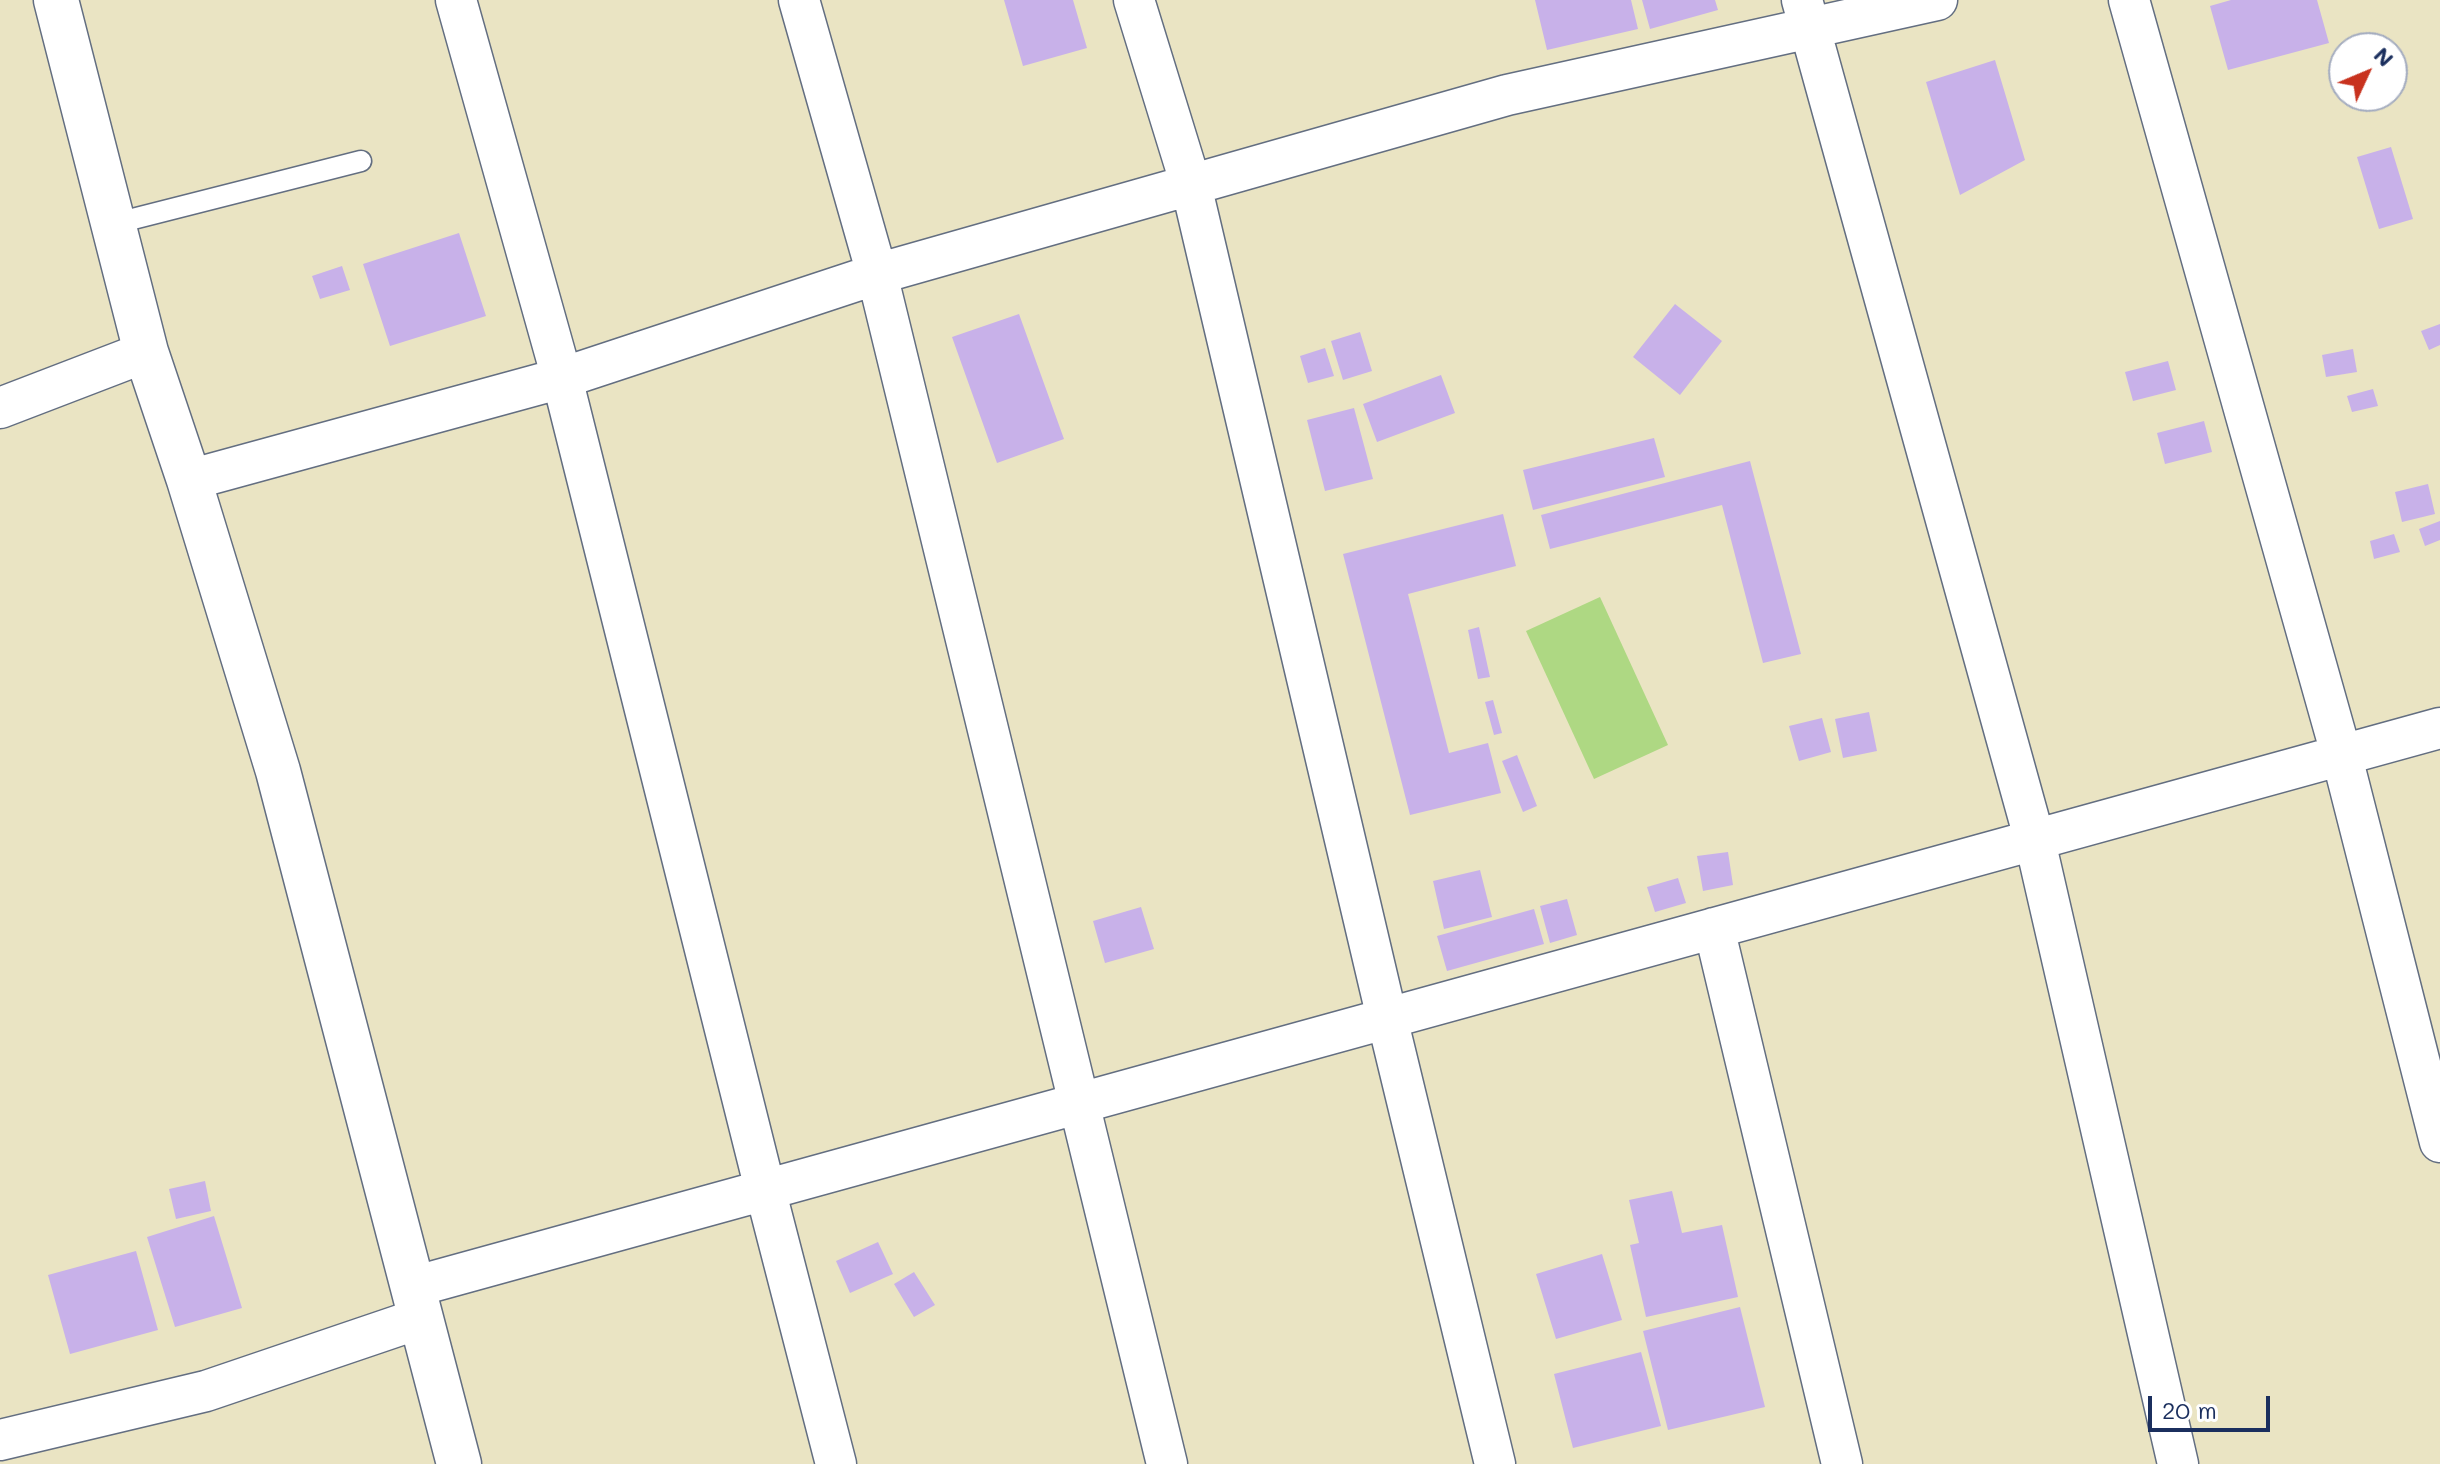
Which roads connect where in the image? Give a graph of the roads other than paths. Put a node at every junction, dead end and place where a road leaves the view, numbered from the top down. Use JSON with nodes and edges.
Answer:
{"nodes":[{"id":1,"x":56,"y":0,"type":"edge"},
{"id":2,"x":456,"y":0,"type":"edge"},
{"id":3,"x":799,"y":0,"type":"edge"},
{"id":4,"x":1134,"y":0,"type":"edge"},
{"id":5,"x":1937,"y":0,"type":"edge"},
{"id":6,"x":2129,"y":0,"type":"edge"},
{"id":7,"x":1805,"y":14,"type":"edge"},
{"id":8,"x":361,"y":161,"type":"dead end"},
{"id":9,"x":1191,"y":185,"type":"junction"},
{"id":10,"x":113,"y":224,"type":"junction"},
{"id":11,"x":877,"y":274,"type":"junction"},
{"id":12,"x":146,"y":352,"type":"junction"},
{"id":13,"x":562,"y":378,"type":"junction"},
{"id":14,"x":0,"y":408,"type":"edge"},
{"id":15,"x":189,"y":480,"type":"junction"},
{"id":16,"x":2440,"y":728,"type":"edge"},
{"id":17,"x":2342,"y":757,"type":"junction"},
{"id":18,"x":2035,"y":841,"type":"junction"},
{"id":19,"x":1714,"y":928,"type":"junction"},
{"id":20,"x":1387,"y":1018,"type":"junction"},
{"id":21,"x":1079,"y":1102,"type":"junction"},
{"id":22,"x":2440,"y":1142,"type":"edge"},
{"id":23,"x":765,"y":1189,"type":"junction"},
{"id":24,"x":417,"y":1302,"type":"junction"},
{"id":25,"x":0,"y":1440,"type":"edge"},
{"id":26,"x":459,"y":1464,"type":"edge"},
{"id":27,"x":836,"y":1464,"type":"edge"},
{"id":28,"x":1167,"y":1464,"type":"edge"},
{"id":29,"x":1495,"y":1464,"type":"edge"},
{"id":30,"x":1842,"y":1464,"type":"edge"},
{"id":31,"x":2178,"y":1464,"type":"edge"}],
"edges":[{"from":1,"to":10,"type":"highway"},
{"from":2,"to":13,"type":"street"},
{"from":3,"to":11,"type":"street"},
{"from":4,"to":9,"type":"street"},
{"from":5,"to":7,"type":"street"},
{"from":6,"to":17,"type":"street"},
{"from":7,"to":9,"type":"street"},
{"from":7,"to":18,"type":"street"},
{"from":8,"to":10,"type":"lane"},
{"from":9,"to":11,"type":"street"},
{"from":9,"to":20,"type":"street"},
{"from":10,"to":12,"type":"highway"},
{"from":11,"to":13,"type":"street"},
{"from":11,"to":21,"type":"street"},
{"from":12,"to":14,"type":"street"},
{"from":12,"to":15,"type":"highway"},
{"from":13,"to":15,"type":"street"},
{"from":13,"to":23,"type":"street"},
{"from":15,"to":24,"type":"highway"},
{"from":16,"to":17,"type":"street"},
{"from":17,"to":18,"type":"street"},
{"from":17,"to":22,"type":"street"},
{"from":18,"to":19,"type":"street"},
{"from":18,"to":31,"type":"street"},
{"from":19,"to":20,"type":"street"},
{"from":19,"to":30,"type":"street"},
{"from":20,"to":21,"type":"street"},
{"from":20,"to":29,"type":"street"},
{"from":21,"to":23,"type":"street"},
{"from":21,"to":28,"type":"street"},
{"from":23,"to":24,"type":"street"},
{"from":23,"to":27,"type":"street"},
{"from":24,"to":25,"type":"street"},
{"from":24,"to":26,"type":"highway"}]}
